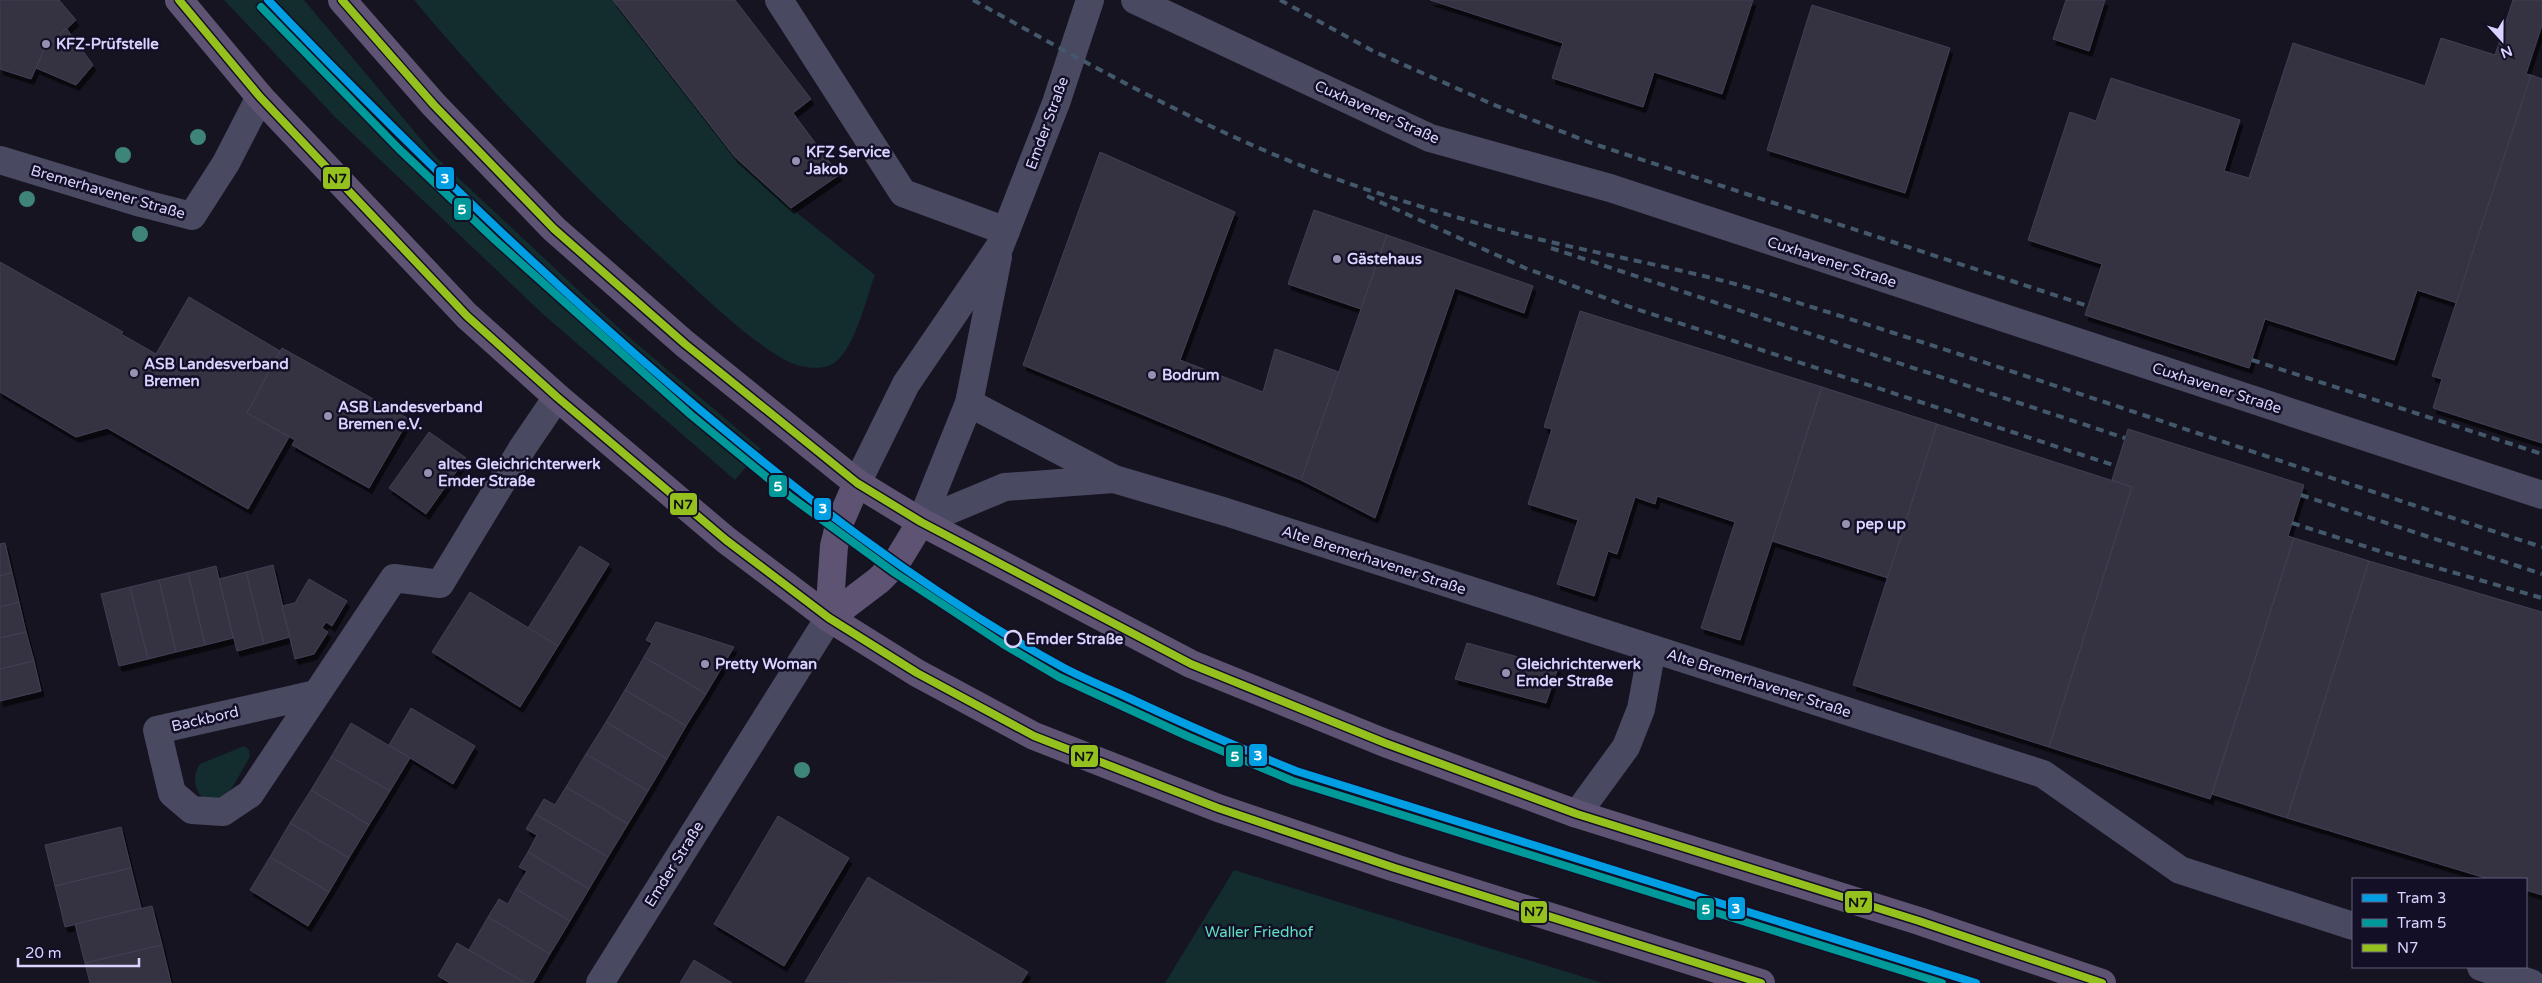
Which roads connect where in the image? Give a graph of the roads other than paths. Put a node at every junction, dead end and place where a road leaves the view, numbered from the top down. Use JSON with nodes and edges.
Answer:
{"nodes":[{"id":1,"x":179,"y":0,"type":"edge"},
{"id":2,"x":342,"y":0,"type":"edge"},
{"id":3,"x":779,"y":0,"type":"edge"},
{"id":4,"x":1090,"y":0,"type":"edge"},
{"id":5,"x":1135,"y":0,"type":"edge"},
{"id":6,"x":260,"y":97,"type":"junction"},
{"id":7,"x":0,"y":160,"type":"edge"},
{"id":8,"x":1003,"y":238,"type":"junction"},
{"id":9,"x":557,"y":397,"type":"junction"},
{"id":10,"x":969,"y":403,"type":"junction"},
{"id":11,"x":1114,"y":478,"type":"junction"},
{"id":12,"x":857,"y":483,"type":"junction"},
{"id":13,"x":2542,"y":495,"type":"edge"},
{"id":14,"x":920,"y":522,"type":"junction"},
{"id":15,"x":829,"y":618,"type":"junction"},
{"id":16,"x":1652,"y":649,"type":"junction"},
{"id":17,"x":316,"y":694,"type":"junction"},
{"id":18,"x":1577,"y":814,"type":"junction"},
{"id":19,"x":2352,"y":926,"type":"edge"},
{"id":20,"x":2484,"y":968,"type":"edge"},
{"id":21,"x":600,"y":983,"type":"edge"},
{"id":22,"x":1761,"y":983,"type":"edge"},
{"id":23,"x":2102,"y":983,"type":"edge"},
{"id":24,"x":2531,"y":983,"type":"edge"}],
"edges":[{"from":1,"to":6,"type":"main road"},
{"from":2,"to":12,"type":"main road"},
{"from":3,"to":8,"type":"street"},
{"from":4,"to":8,"type":"street","name":"Emder Straße"},
{"from":5,"to":13,"type":"street","name":"Cuxhavener Straße"},
{"from":6,"to":7,"type":"street","name":"Bremerhavener Straße"},
{"from":6,"to":9,"type":"main road"},
{"from":8,"to":10,"type":"street","name":"Emder Straße"},
{"from":8,"to":12,"type":"street","name":"Emder Straße"},
{"from":9,"to":15,"type":"main road"},
{"from":9,"to":17,"type":"street","name":"Backbord"},
{"from":10,"to":11,"type":"street","name":"Alte Bremerhavener Straße"},
{"from":10,"to":14,"type":"street","name":"Emder Straße"},
{"from":11,"to":14,"type":"street","name":"Alte Bremerhavener Straße"},
{"from":11,"to":16,"type":"street","name":"Alte Bremerhavener Straße"},
{"from":12,"to":14,"type":"main road"},
{"from":12,"to":15,"type":"main road","name":"Emder Straße"},
{"from":14,"to":15,"type":"main road","name":"Emder Straße"},
{"from":14,"to":18,"type":"main road"},
{"from":15,"to":21,"type":"street","name":"Emder Straße"},
{"from":15,"to":22,"type":"main road"},
{"from":16,"to":18,"type":"street"},
{"from":16,"to":19,"type":"street","name":"Alte Bremerhavener Straße"},
{"from":17,"to":17,"type":"street","name":"Backbord"},
{"from":18,"to":23,"type":"main road"},
{"from":20,"to":24,"type":"street"}]}
